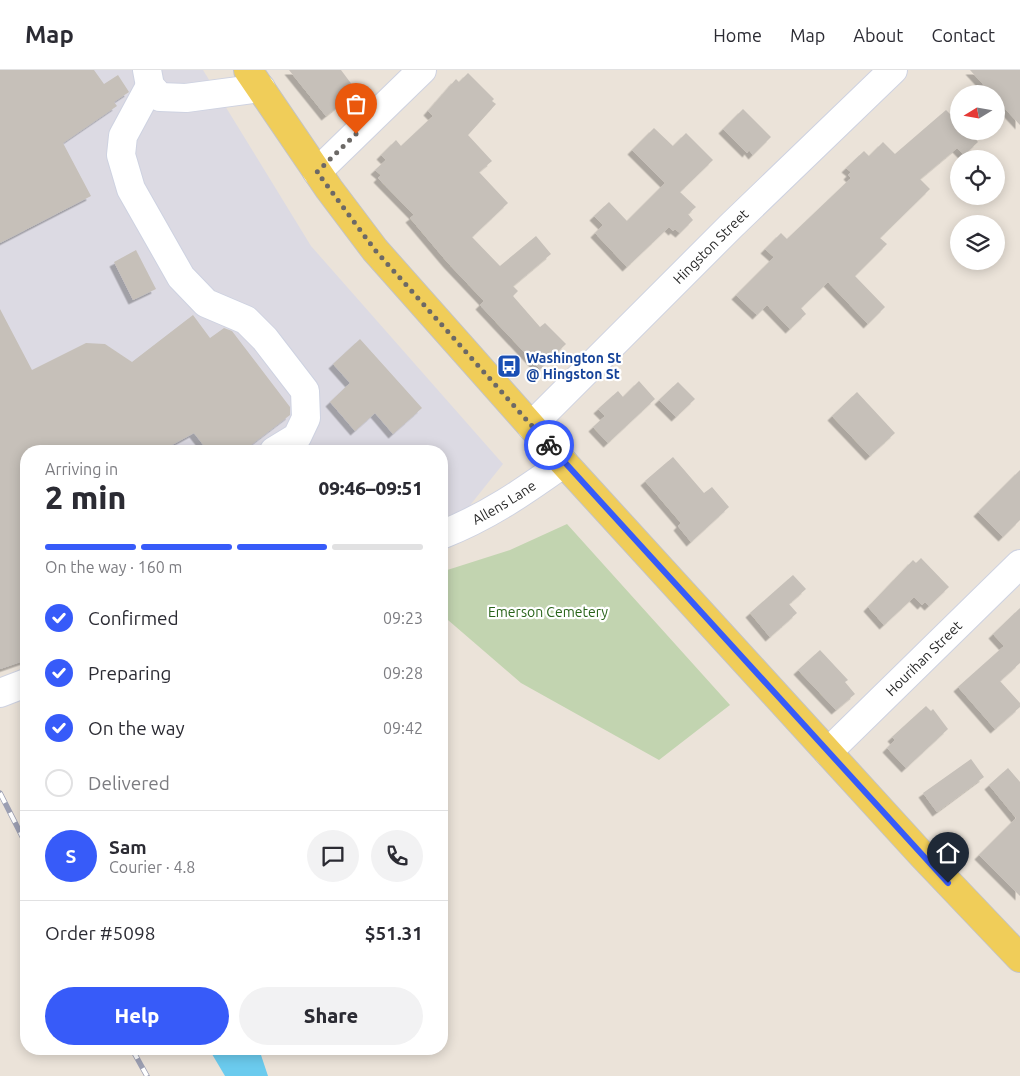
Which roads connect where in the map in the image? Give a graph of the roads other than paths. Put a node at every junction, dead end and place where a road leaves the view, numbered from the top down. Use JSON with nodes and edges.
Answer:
{"nodes":[{"id":1,"x":422,"y":70,"type":"edge"},
{"id":2,"x":893,"y":70,"type":"edge"},
{"id":3,"x":149,"y":78,"type":"edge"},
{"id":4,"x":254,"y":79,"type":"edge"},
{"id":5,"x":317,"y":172,"type":"junction"},
{"id":6,"x":532,"y":426,"type":"junction"},
{"id":7,"x":284,"y":445,"type":"edge"},
{"id":8,"x":564,"y":463,"type":"junction"},
{"id":9,"x":448,"y":532,"type":"edge"},
{"id":10,"x":1020,"y":564,"type":"edge"},
{"id":11,"x":20,"y":685,"type":"edge"},
{"id":12,"x":0,"y":693,"type":"edge"},
{"id":13,"x":828,"y":752,"type":"junction"},
{"id":14,"x":1020,"y":958,"type":"edge"}],
"edges":[{"from":1,"to":5,"type":"street"},
{"from":2,"to":6,"type":"street","name":"Hingston Street"},
{"from":3,"to":4,"type":"street"},
{"from":3,"to":7,"type":"street"},
{"from":4,"to":5,"type":"main road"},
{"from":5,"to":6,"type":"main road"},
{"from":6,"to":8,"type":"main road"},
{"from":8,"to":9,"type":"street","name":"Allens Lane"},
{"from":8,"to":13,"type":"main road"},
{"from":10,"to":13,"type":"street","name":"Hourihan Street"},
{"from":11,"to":12,"type":"street"},
{"from":13,"to":14,"type":"main road"}]}
